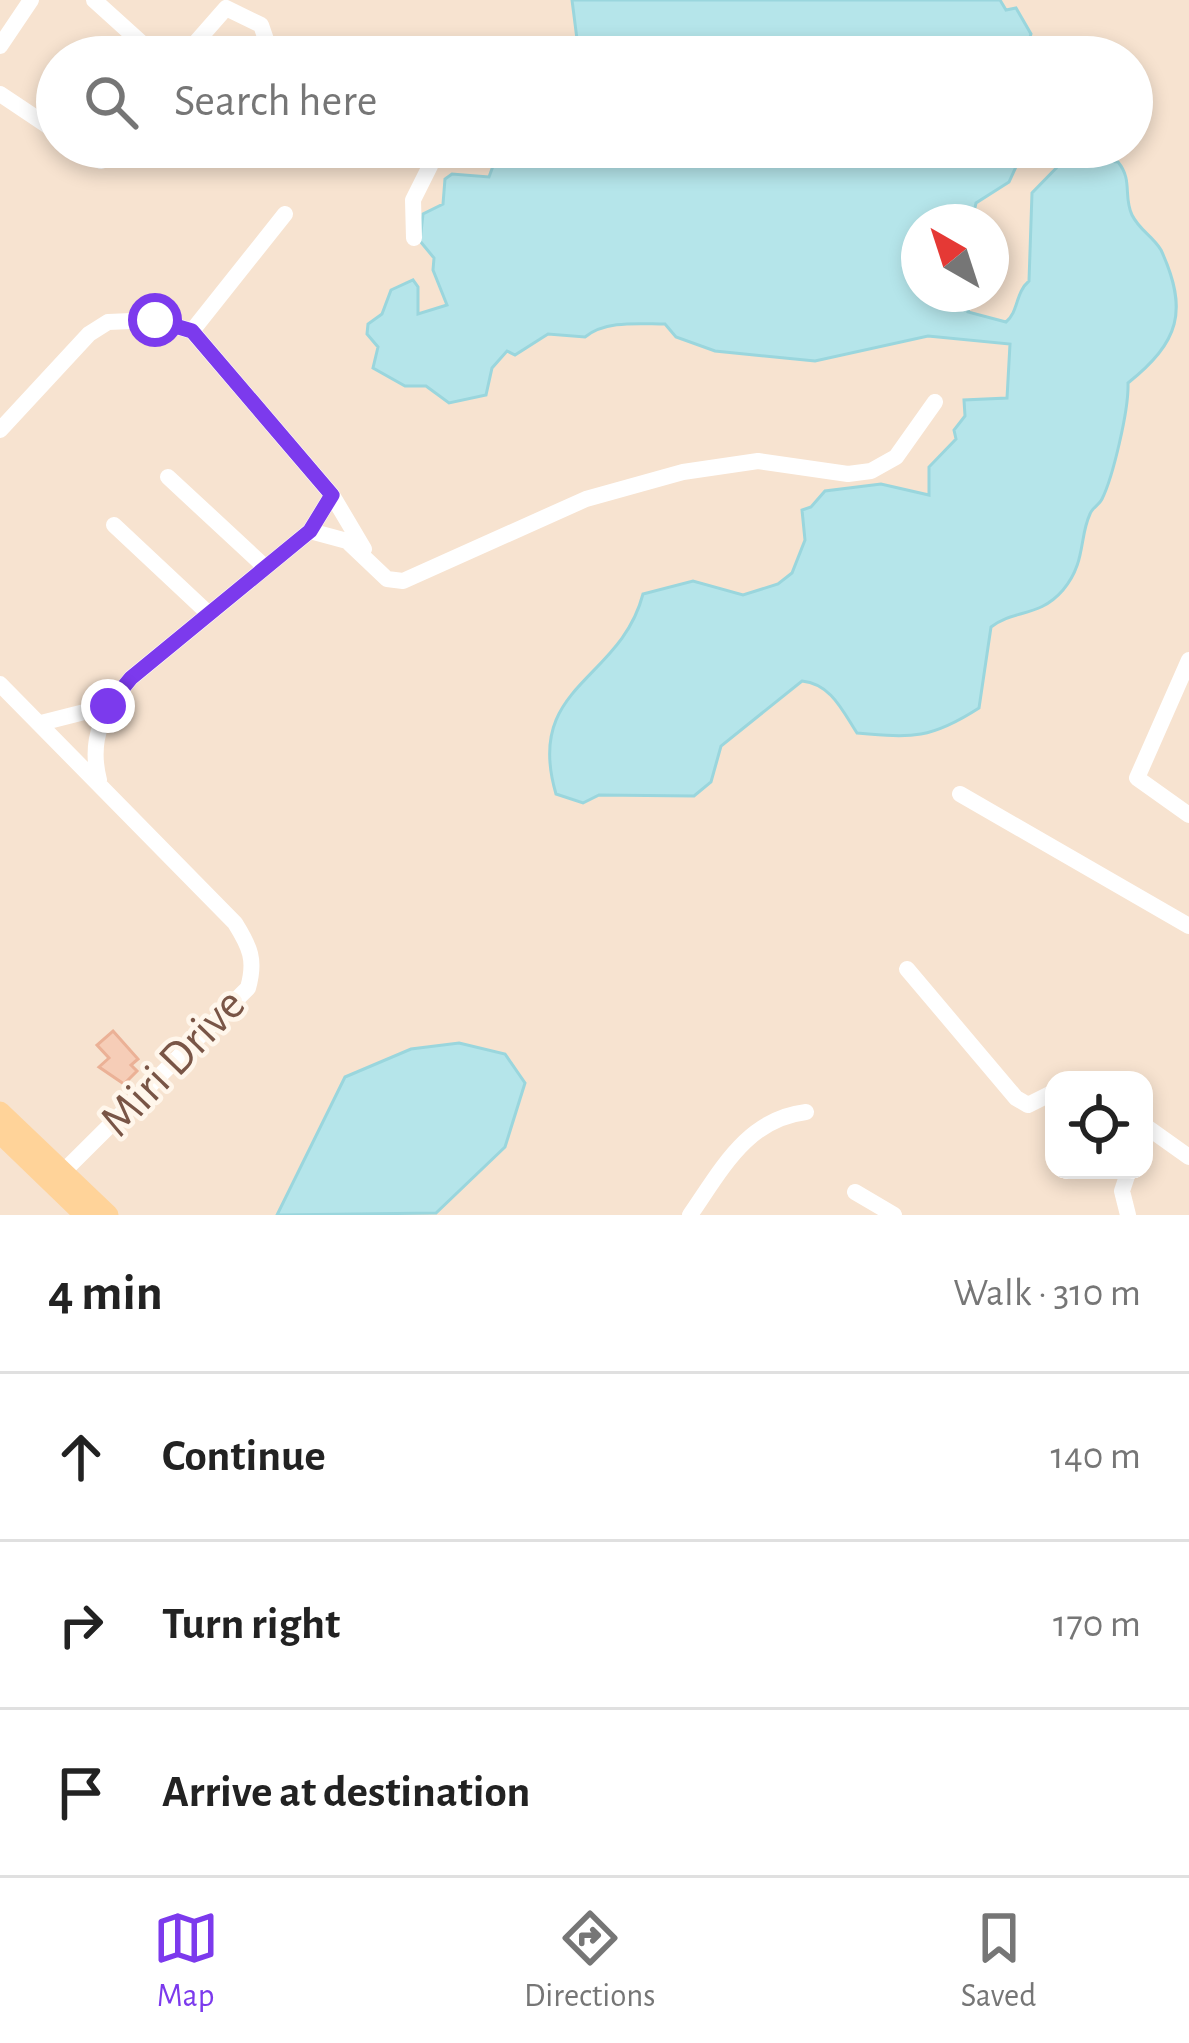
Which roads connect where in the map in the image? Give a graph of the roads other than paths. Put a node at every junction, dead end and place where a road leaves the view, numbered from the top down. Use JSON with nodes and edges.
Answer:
{"nodes":[{"id":1,"x":31,"y":0,"type":"edge"},
{"id":2,"x":94,"y":0,"type":"edge"},
{"id":3,"x":134,"y":36,"type":"edge"},
{"id":4,"x":201,"y":36,"type":"edge"},
{"id":5,"x":265,"y":36,"type":"edge"},
{"id":6,"x":0,"y":46,"type":"edge"},
{"id":7,"x":0,"y":94,"type":"edge"},
{"id":8,"x":36,"y":118,"type":"edge"},
{"id":9,"x":429,"y":168,"type":"edge"},
{"id":10,"x":285,"y":214,"type":"dead end"},
{"id":11,"x":414,"y":238,"type":"dead end"},
{"id":12,"x":192,"y":331,"type":"junction"},
{"id":13,"x":935,"y":402,"type":"dead end"},
{"id":14,"x":0,"y":430,"type":"edge"},
{"id":15,"x":168,"y":477,"type":"dead end"},
{"id":16,"x":332,"y":495,"type":"junction"},
{"id":17,"x":114,"y":525,"type":"dead end"},
{"id":18,"x":310,"y":531,"type":"junction"},
{"id":19,"x":374,"y":565,"type":"junction"},
{"id":20,"x":266,"y":568,"type":"junction"},
{"id":21,"x":209,"y":614,"type":"junction"},
{"id":22,"x":1189,"y":660,"type":"edge"},
{"id":23,"x":0,"y":684,"type":"edge"},
{"id":24,"x":108,"y":706,"type":"junction"},
{"id":25,"x":40,"y":723,"type":"junction"},
{"id":26,"x":99,"y":781,"type":"junction"},
{"id":27,"x":960,"y":794,"type":"dead end"},
{"id":28,"x":1189,"y":815,"type":"edge"},
{"id":29,"x":1189,"y":926,"type":"edge"},
{"id":30,"x":907,"y":969,"type":"dead end"},
{"id":31,"x":1045,"y":1096,"type":"edge"},
{"id":32,"x":0,"y":1112,"type":"edge"},
{"id":33,"x":806,"y":1112,"type":"dead end"},
{"id":34,"x":0,"y":1133,"type":"edge"},
{"id":35,"x":1153,"y":1136,"type":"edge"},
{"id":36,"x":1189,"y":1157,"type":"edge"},
{"id":37,"x":63,"y":1172,"type":"junction"},
{"id":38,"x":1126,"y":1179,"type":"edge"},
{"id":39,"x":854,"y":1192,"type":"dead end"},
{"id":40,"x":85,"y":1215,"type":"edge"},
{"id":41,"x":108,"y":1215,"type":"edge"},
{"id":42,"x":690,"y":1215,"type":"edge"},
{"id":43,"x":895,"y":1215,"type":"edge"},
{"id":44,"x":1128,"y":1215,"type":"edge"}],
"edges":[{"from":1,"to":6,"type":"street"},
{"from":2,"to":3,"type":"street"},
{"from":4,"to":5,"type":"street"},
{"from":7,"to":8,"type":"street"},
{"from":9,"to":11,"type":"street"},
{"from":10,"to":12,"type":"street"},
{"from":12,"to":14,"type":"street"},
{"from":12,"to":16,"type":"street"},
{"from":13,"to":19,"type":"street"},
{"from":15,"to":20,"type":"street"},
{"from":16,"to":18,"type":"street"},
{"from":16,"to":19,"type":"street"},
{"from":17,"to":21,"type":"street"},
{"from":18,"to":19,"type":"street"},
{"from":18,"to":20,"type":"street"},
{"from":20,"to":21,"type":"street"},
{"from":21,"to":24,"type":"street"},
{"from":22,"to":28,"type":"street"},
{"from":23,"to":25,"type":"street","name":"Miri Drive"},
{"from":24,"to":25,"type":"street"},
{"from":24,"to":26,"type":"street"},
{"from":25,"to":26,"type":"street","name":"Miri Drive"},
{"from":26,"to":37,"type":"street","name":"Miri Drive"},
{"from":27,"to":29,"type":"street"},
{"from":30,"to":31,"type":"street"},
{"from":32,"to":37,"type":"main road"},
{"from":33,"to":42,"type":"street"},
{"from":34,"to":40,"type":"main road"},
{"from":35,"to":36,"type":"street"},
{"from":37,"to":41,"type":"main road"},
{"from":38,"to":44,"type":"street"},
{"from":39,"to":43,"type":"street"}]}
